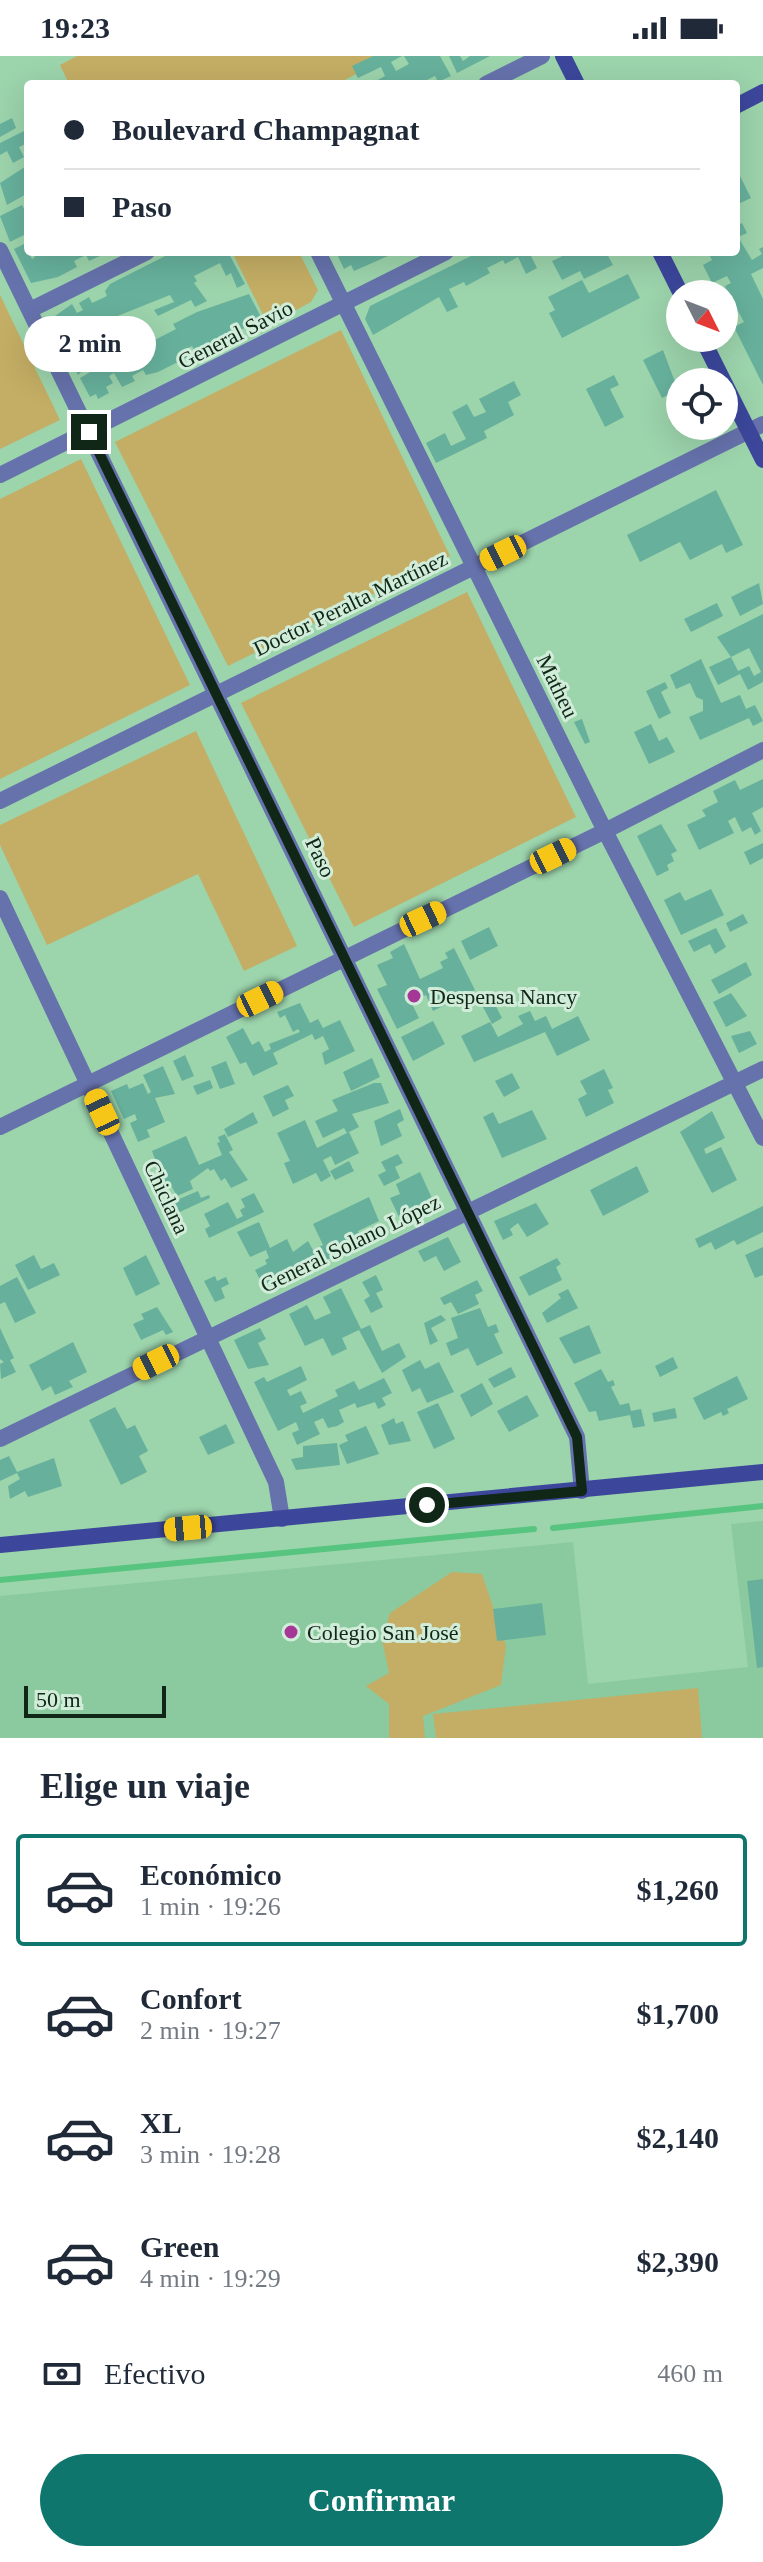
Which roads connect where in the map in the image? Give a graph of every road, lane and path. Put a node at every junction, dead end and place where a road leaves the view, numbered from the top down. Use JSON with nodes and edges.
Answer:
{"nodes":[{"id":1,"x":542,"y":56,"type":"edge"},
{"id":2,"x":563,"y":56,"type":"edge"},
{"id":3,"x":494,"y":80,"type":"edge"},
{"id":4,"x":575,"y":80,"type":"edge"},
{"id":5,"x":763,"y":92,"type":"edge"},
{"id":6,"x":740,"y":104,"type":"edge"},
{"id":7,"x":0,"y":250,"type":"edge"},
{"id":8,"x":139,"y":256,"type":"edge"},
{"id":9,"x":320,"y":256,"type":"edge"},
{"id":10,"x":438,"y":256,"type":"edge"},
{"id":11,"x":662,"y":256,"type":"edge"},
{"id":12,"x":674,"y":280,"type":"edge"},
{"id":13,"x":344,"y":304,"type":"junction"},
{"id":14,"x":30,"y":310,"type":"junction"},
{"id":15,"x":710,"y":352,"type":"edge"},
{"id":16,"x":756,"y":427,"type":"edge"},
{"id":17,"x":89,"y":432,"type":"junction"},
{"id":18,"x":763,"y":460,"type":"edge"},
{"id":19,"x":0,"y":475,"type":"edge"},
{"id":20,"x":475,"y":567,"type":"junction"},
{"id":21,"x":216,"y":692,"type":"junction"},
{"id":22,"x":763,"y":750,"type":"edge"},
{"id":23,"x":0,"y":801,"type":"edge"},
{"id":24,"x":605,"y":831,"type":"junction"},
{"id":25,"x":0,"y":898,"type":"edge"},
{"id":26,"x":345,"y":957,"type":"junction"},
{"id":27,"x":763,"y":1069,"type":"edge"},
{"id":28,"x":735,"y":1082,"type":"junction"},
{"id":29,"x":89,"y":1084,"type":"junction"},
{"id":30,"x":0,"y":1127,"type":"edge"},
{"id":31,"x":763,"y":1138,"type":"edge"},
{"id":32,"x":467,"y":1211,"type":"junction"},
{"id":33,"x":208,"y":1336,"type":"junction"},
{"id":34,"x":0,"y":1439,"type":"edge"},
{"id":35,"x":763,"y":1472,"type":"edge"},
{"id":36,"x":582,"y":1491,"type":"junction"},
{"id":37,"x":282,"y":1519,"type":"junction"},
{"id":38,"x":0,"y":1545,"type":"edge"}],
"edges":[{"from":1,"to":3,"type":"street"},
{"from":2,"to":4,"type":"main road"},
{"from":5,"to":6,"type":"main road"},
{"from":7,"to":14,"type":"street","name":"Paso"},
{"from":8,"to":14,"type":"street"},
{"from":9,"to":13,"type":"street","name":"Matheu"},
{"from":10,"to":13,"type":"street","name":"General Savio"},
{"from":11,"to":12,"type":"main road"},
{"from":13,"to":17,"type":"street","name":"General Savio"},
{"from":13,"to":20,"type":"street","name":"Matheu"},
{"from":14,"to":17,"type":"street","name":"Paso"},
{"from":15,"to":16,"type":"main road"},
{"from":16,"to":18,"type":"main road"},
{"from":16,"to":20,"type":"street","name":"Doctor Peralta Martínez"},
{"from":17,"to":19,"type":"street","name":"General Savio"},
{"from":17,"to":21,"type":"street","name":"Paso"},
{"from":20,"to":21,"type":"street","name":"Doctor Peralta Martínez"},
{"from":20,"to":24,"type":"street","name":"Matheu"},
{"from":21,"to":23,"type":"street","name":"Doctor Peralta Martínez"},
{"from":21,"to":26,"type":"street","name":"Paso"},
{"from":22,"to":24,"type":"street"},
{"from":24,"to":26,"type":"street"},
{"from":24,"to":28,"type":"street","name":"Matheu"},
{"from":25,"to":29,"type":"street","name":"Chiclana"},
{"from":26,"to":29,"type":"street"},
{"from":26,"to":32,"type":"street","name":"Paso"},
{"from":27,"to":28,"type":"street","name":"General Solano López"},
{"from":28,"to":31,"type":"street","name":"Matheu"},
{"from":28,"to":32,"type":"street","name":"General Solano López"},
{"from":29,"to":30,"type":"street"},
{"from":29,"to":33,"type":"street","name":"Chiclana"},
{"from":32,"to":33,"type":"street","name":"General Solano López"},
{"from":32,"to":36,"type":"street","name":"Paso"},
{"from":33,"to":34,"type":"street","name":"General Solano López"},
{"from":33,"to":37,"type":"street","name":"Chiclana"},
{"from":35,"to":36,"type":"main road"},
{"from":36,"to":37,"type":"main road"},
{"from":37,"to":38,"type":"main road"}]}
